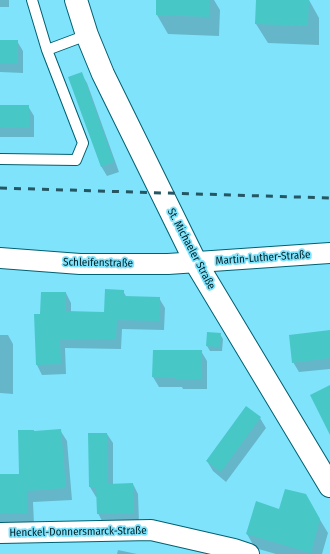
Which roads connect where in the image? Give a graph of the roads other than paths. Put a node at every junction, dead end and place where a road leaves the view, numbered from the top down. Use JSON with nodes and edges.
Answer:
{"nodes":[{"id":1,"x":32,"y":0,"type":"edge"},
{"id":2,"x":76,"y":0,"type":"edge"},
{"id":3,"x":87,"y":35,"type":"junction"},
{"id":4,"x":48,"y":50,"type":"junction"},
{"id":5,"x":0,"y":159,"type":"edge"},
{"id":6,"x":330,"y":253,"type":"edge"},
{"id":7,"x":0,"y":258,"type":"edge"},
{"id":8,"x":196,"y":263,"type":"junction"},
{"id":9,"x":330,"y":486,"type":"edge"},
{"id":10,"x":0,"y":533,"type":"edge"},
{"id":11,"x":249,"y":554,"type":"edge"}],
"edges":[{"from":1,"to":4,"type":"lane"},
{"from":2,"to":3,"type":"main road","name":"St. Michaeler Straße"},
{"from":3,"to":4,"type":"lane"},
{"from":3,"to":8,"type":"main road","name":"St. Michaeler Straße"},
{"from":4,"to":5,"type":"lane"},
{"from":6,"to":8,"type":"street","name":"Martin-Luther-Straße"},
{"from":7,"to":8,"type":"street","name":"Schleifenstraße"},
{"from":8,"to":9,"type":"main road","name":"St. Michaeler Straße"},
{"from":10,"to":11,"type":"street","name":"Henckel-Donnersmarck-Straße"}]}
